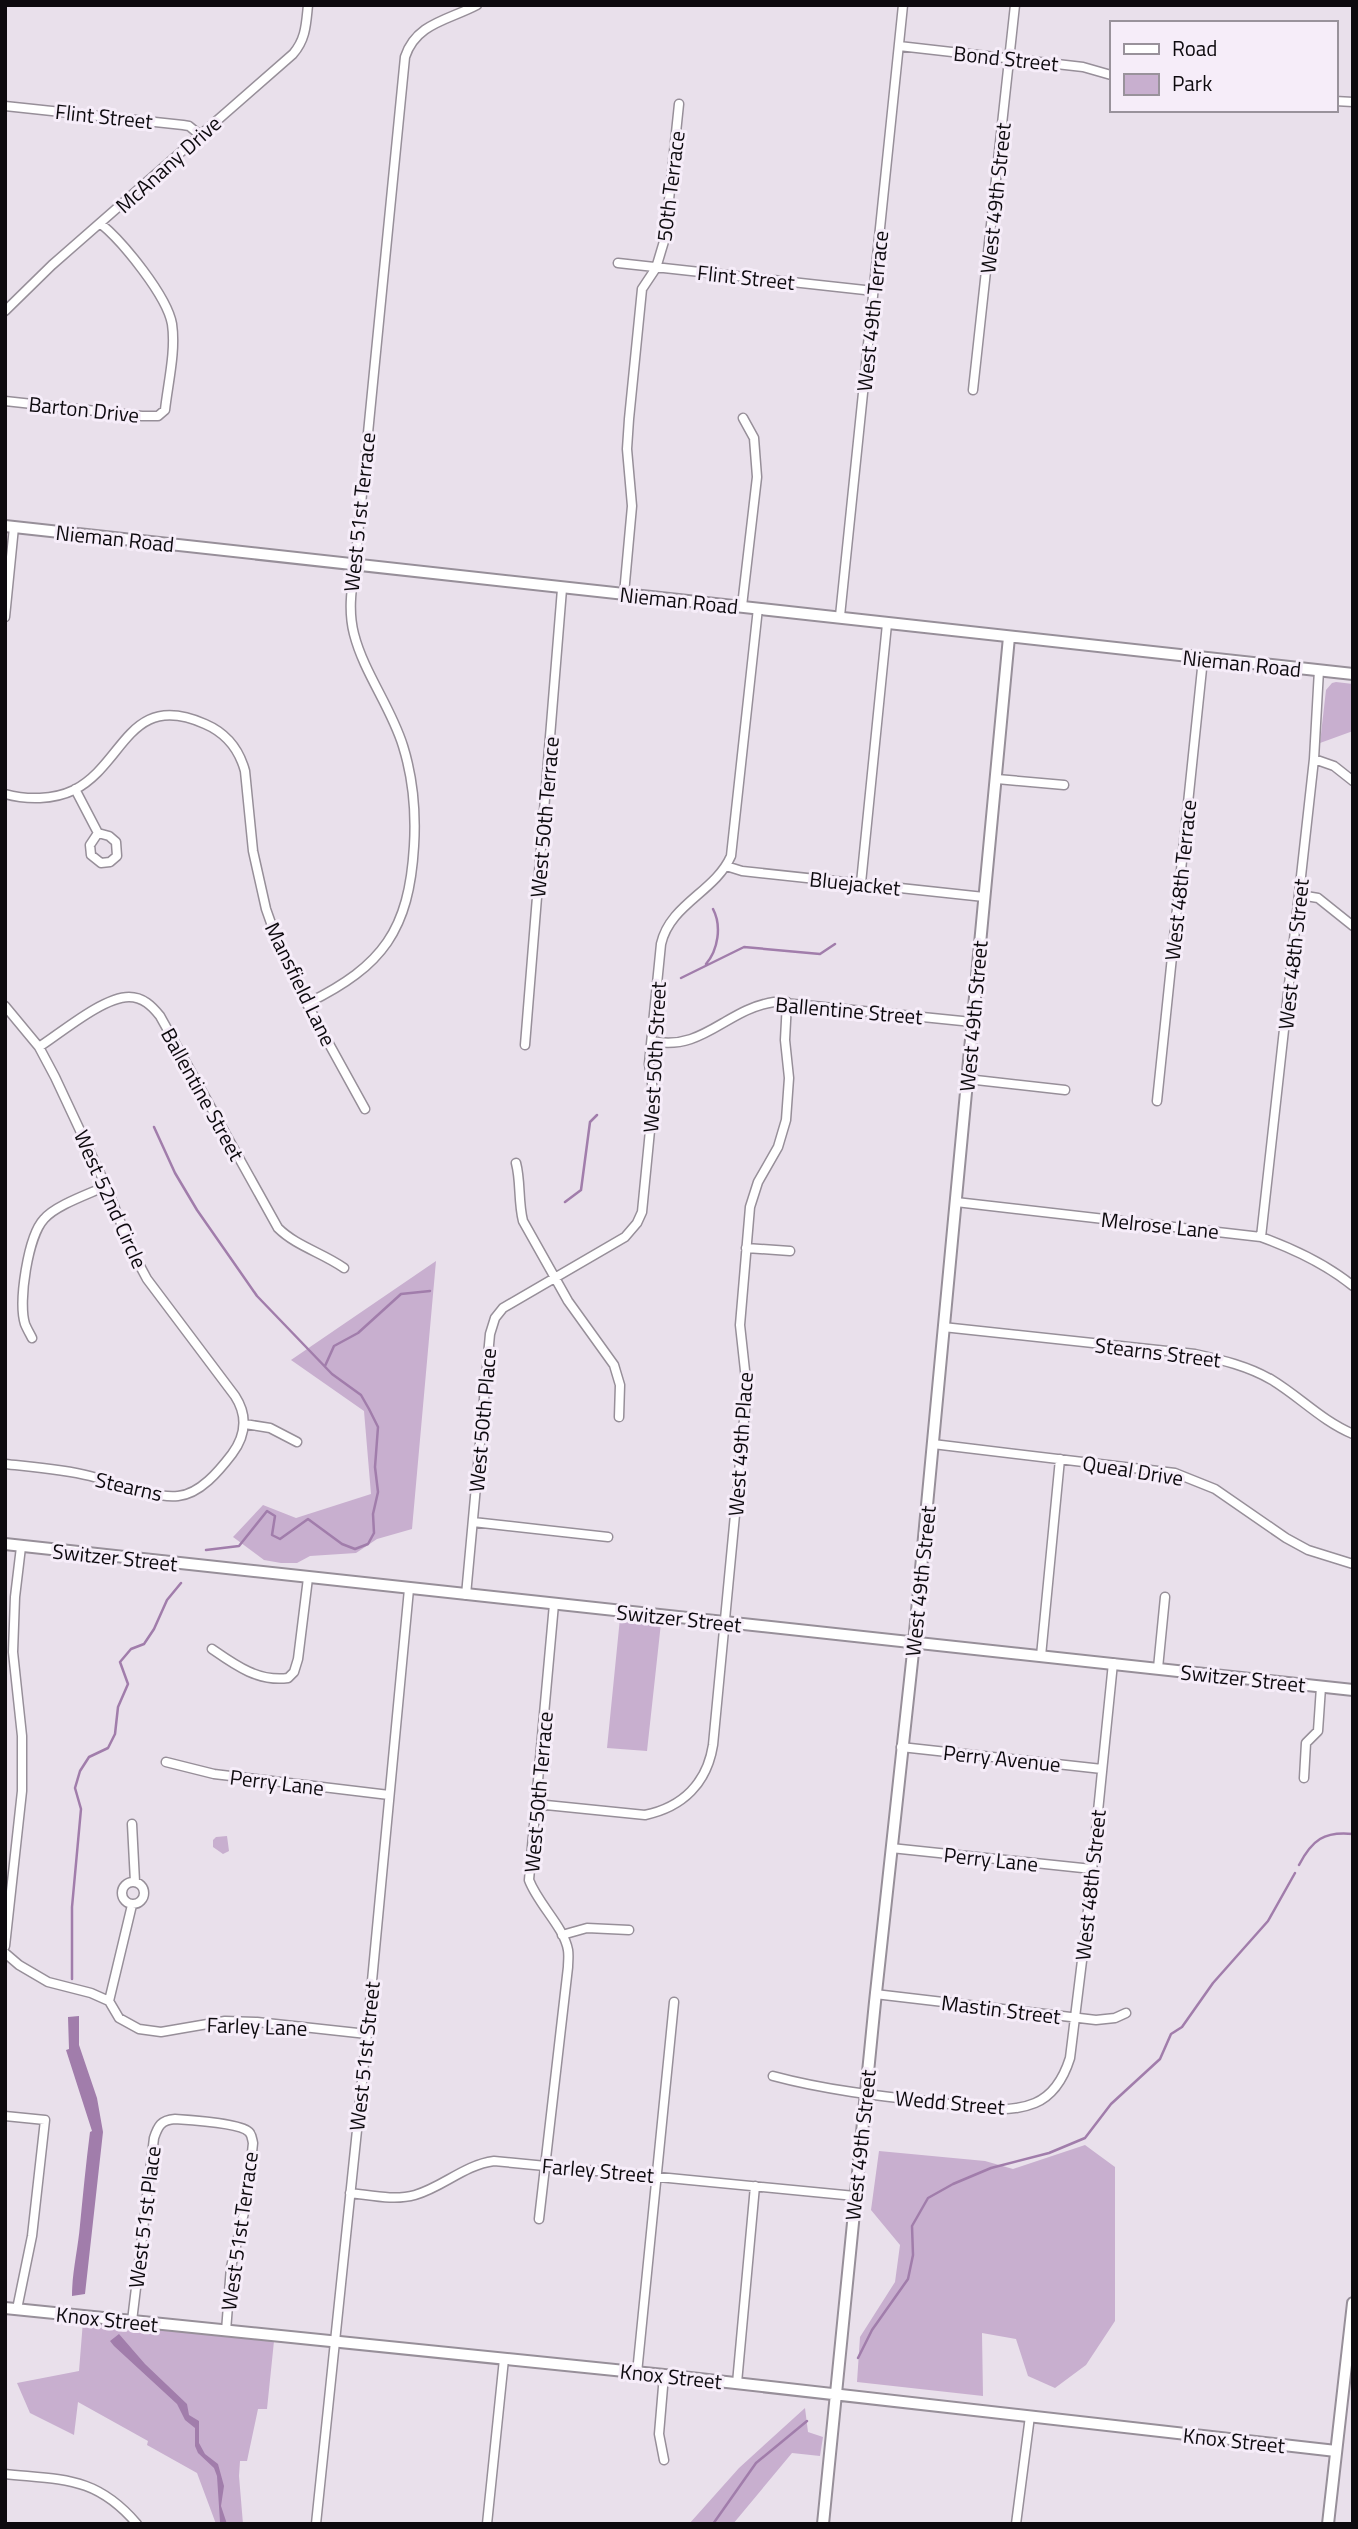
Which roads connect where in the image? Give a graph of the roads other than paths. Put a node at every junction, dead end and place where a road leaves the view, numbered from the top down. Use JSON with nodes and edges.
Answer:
{"nodes":[{"id":1,"x":308,"y":5,"type":"edge"},
{"id":2,"x":477,"y":5,"type":"edge"},
{"id":3,"x":902,"y":5,"type":"edge"},
{"id":4,"x":1015,"y":5,"type":"edge"},
{"id":5,"x":899,"y":46,"type":"junction"},
{"id":6,"x":1010,"y":58,"type":"junction"},
{"id":7,"x":1110,"y":75,"type":"edge"},
{"id":8,"x":679,"y":104,"type":"dead end"},
{"id":9,"x":5,"y":106,"type":"edge"},
{"id":10,"x":200,"y":135,"type":"junction"},
{"id":11,"x":101,"y":224,"type":"junction"},
{"id":12,"x":618,"y":263,"type":"dead end"},
{"id":13,"x":656,"y":268,"type":"junction"},
{"id":14,"x":874,"y":291,"type":"junction"},
{"id":15,"x":5,"y":311,"type":"edge"},
{"id":16,"x":973,"y":390,"type":"dead end"},
{"id":17,"x":5,"y":401,"type":"edge"},
{"id":18,"x":743,"y":418,"type":"dead end"},
{"id":19,"x":10,"y":526,"type":"edge"},
{"id":20,"x":355,"y":564,"type":"junction"},
{"id":21,"x":562,"y":589,"type":"junction"},
{"id":22,"x":624,"y":594,"type":"junction"},
{"id":23,"x":742,"y":606,"type":"junction"},
{"id":24,"x":758,"y":608,"type":"junction"},
{"id":25,"x":840,"y":616,"type":"junction"},
{"id":26,"x":5,"y":617,"type":"edge"},
{"id":27,"x":887,"y":624,"type":"junction"},
{"id":28,"x":1009,"y":637,"type":"junction"},
{"id":29,"x":1203,"y":659,"type":"junction"},
{"id":30,"x":1319,"y":670,"type":"junction"},
{"id":31,"x":1353,"y":674,"type":"edge"},
{"id":32,"x":1314,"y":759,"type":"junction"},
{"id":33,"x":997,"y":779,"type":"junction"},
{"id":34,"x":1353,"y":781,"type":"edge"},
{"id":35,"x":1065,"y":785,"type":"dead end"},
{"id":36,"x":75,"y":789,"type":"junction"},
{"id":37,"x":5,"y":794,"type":"edge"},
{"id":38,"x":97,"y":833,"type":"dead end"},
{"id":39,"x":726,"y":866,"type":"junction"},
{"id":40,"x":861,"y":883,"type":"junction"},
{"id":41,"x":1300,"y":895,"type":"junction"},
{"id":42,"x":984,"y":897,"type":"junction"},
{"id":43,"x":1353,"y":926,"type":"edge"},
{"id":44,"x":787,"y":1002,"type":"junction"},
{"id":45,"x":307,"y":1003,"type":"junction"},
{"id":46,"x":5,"y":1006,"type":"edge"},
{"id":47,"x":972,"y":1022,"type":"junction"},
{"id":48,"x":652,"y":1041,"type":"junction"},
{"id":49,"x":525,"y":1045,"type":"dead end"},
{"id":50,"x":38,"y":1047,"type":"junction"},
{"id":51,"x":967,"y":1079,"type":"junction"},
{"id":52,"x":1065,"y":1090,"type":"dead end"},
{"id":53,"x":1157,"y":1101,"type":"dead end"},
{"id":54,"x":365,"y":1109,"type":"dead end"},
{"id":55,"x":516,"y":1163,"type":"dead end"},
{"id":56,"x":106,"y":1186,"type":"junction"},
{"id":57,"x":956,"y":1202,"type":"junction"},
{"id":58,"x":1261,"y":1237,"type":"junction"},
{"id":59,"x":746,"y":1248,"type":"junction"},
{"id":60,"x":790,"y":1251,"type":"dead end"},
{"id":61,"x":344,"y":1268,"type":"dead end"},
{"id":62,"x":554,"y":1278,"type":"junction"},
{"id":63,"x":1353,"y":1286,"type":"edge"},
{"id":64,"x":943,"y":1327,"type":"junction"},
{"id":65,"x":32,"y":1338,"type":"dead end"},
{"id":66,"x":619,"y":1417,"type":"dead end"},
{"id":67,"x":245,"y":1424,"type":"junction"},
{"id":68,"x":1353,"y":1434,"type":"edge"},
{"id":69,"x":297,"y":1442,"type":"dead end"},
{"id":70,"x":933,"y":1444,"type":"junction"},
{"id":71,"x":1060,"y":1459,"type":"junction"},
{"id":72,"x":5,"y":1464,"type":"edge"},
{"id":73,"x":473,"y":1522,"type":"junction"},
{"id":74,"x":608,"y":1537,"type":"dead end"},
{"id":75,"x":5,"y":1544,"type":"edge"},
{"id":76,"x":21,"y":1547,"type":"junction"},
{"id":77,"x":1353,"y":1564,"type":"edge"},
{"id":78,"x":308,"y":1578,"type":"junction"},
{"id":79,"x":409,"y":1589,"type":"junction"},
{"id":80,"x":466,"y":1595,"type":"junction"},
{"id":81,"x":1165,"y":1597,"type":"dead end"},
{"id":82,"x":554,"y":1604,"type":"junction"},
{"id":83,"x":725,"y":1623,"type":"junction"},
{"id":84,"x":915,"y":1643,"type":"junction"},
{"id":85,"x":212,"y":1649,"type":"dead end"},
{"id":86,"x":1041,"y":1656,"type":"junction"},
{"id":87,"x":1113,"y":1663,"type":"junction"},
{"id":88,"x":1158,"y":1668,"type":"junction"},
{"id":89,"x":1321,"y":1687,"type":"junction"},
{"id":90,"x":1353,"y":1690,"type":"edge"},
{"id":91,"x":901,"y":1747,"type":"junction"},
{"id":92,"x":166,"y":1762,"type":"dead end"},
{"id":93,"x":1102,"y":1769,"type":"junction"},
{"id":94,"x":1304,"y":1778,"type":"dead end"},
{"id":95,"x":389,"y":1795,"type":"junction"},
{"id":96,"x":536,"y":1804,"type":"junction"},
{"id":97,"x":132,"y":1824,"type":"dead end"},
{"id":98,"x":891,"y":1848,"type":"junction"},
{"id":99,"x":1092,"y":1869,"type":"junction"},
{"id":100,"x":135,"y":1882,"type":"junction"},
{"id":101,"x":132,"y":1905,"type":"junction"},
{"id":102,"x":629,"y":1930,"type":"dead end"},
{"id":103,"x":562,"y":1936,"type":"junction"},
{"id":104,"x":5,"y":1946,"type":"edge"},
{"id":105,"x":5,"y":1953,"type":"edge"},
{"id":106,"x":875,"y":1994,"type":"junction"},
{"id":107,"x":109,"y":2001,"type":"junction"},
{"id":108,"x":674,"y":2002,"type":"dead end"},
{"id":109,"x":1126,"y":2013,"type":"dead end"},
{"id":110,"x":1074,"y":2018,"type":"junction"},
{"id":111,"x":367,"y":2034,"type":"junction"},
{"id":112,"x":773,"y":2076,"type":"dead end"},
{"id":113,"x":866,"y":2094,"type":"junction"},
{"id":114,"x":1044,"y":2098,"type":"joint"},
{"id":115,"x":5,"y":2116,"type":"edge"},
{"id":116,"x":209,"y":2123,"type":"joint"},
{"id":117,"x":545,"y":2165,"type":"junction"},
{"id":118,"x":656,"y":2175,"type":"junction"},
{"id":119,"x":755,"y":2186,"type":"junction"},
{"id":120,"x":349,"y":2193,"type":"junction"},
{"id":121,"x":855,"y":2196,"type":"junction"},
{"id":122,"x":539,"y":2220,"type":"dead end"},
{"id":123,"x":1353,"y":2303,"type":"edge"},
{"id":124,"x":5,"y":2308,"type":"edge"},
{"id":125,"x":17,"y":2309,"type":"junction"},
{"id":126,"x":132,"y":2321,"type":"junction"},
{"id":127,"x":226,"y":2331,"type":"junction"},
{"id":128,"x":334,"y":2342,"type":"junction"},
{"id":129,"x":504,"y":2359,"type":"junction"},
{"id":130,"x":637,"y":2373,"type":"junction"},
{"id":131,"x":664,"y":2375,"type":"junction"},
{"id":132,"x":737,"y":2383,"type":"junction"},
{"id":133,"x":836,"y":2395,"type":"junction"},
{"id":134,"x":1030,"y":2416,"type":"junction"},
{"id":135,"x":1336,"y":2451,"type":"junction"},
{"id":136,"x":664,"y":2460,"type":"dead end"},
{"id":137,"x":5,"y":2474,"type":"edge"},
{"id":138,"x":137,"y":2524,"type":"edge"},
{"id":139,"x":316,"y":2524,"type":"edge"},
{"id":140,"x":487,"y":2524,"type":"edge"},
{"id":141,"x":823,"y":2524,"type":"edge"},
{"id":142,"x":1016,"y":2524,"type":"edge"},
{"id":143,"x":1328,"y":2524,"type":"edge"}],
"edges":[{"from":1,"to":10,"type":"street","name":"McAnany Drive"},
{"from":2,"to":20,"type":"street","name":"West 51st Terrace"},
{"from":3,"to":5,"type":"street","name":"West 49th Terrace"},
{"from":4,"to":6,"type":"street","name":"West 49th Street"},
{"from":5,"to":6,"type":"street","name":"Bond Street"},
{"from":5,"to":14,"type":"street","name":"West 49th Terrace"},
{"from":6,"to":7,"type":"street","name":"Bond Street"},
{"from":6,"to":16,"type":"street","name":"West 49th Street"},
{"from":8,"to":13,"type":"street","name":"50th Terrace"},
{"from":9,"to":10,"type":"street","name":"Flint Street"},
{"from":10,"to":11,"type":"street","name":"McAnany Drive"},
{"from":11,"to":15,"type":"street","name":"McAnany Drive"},
{"from":11,"to":17,"type":"street","name":"Barton Drive"},
{"from":12,"to":13,"type":"street","name":"Flint Street"},
{"from":13,"to":14,"type":"street","name":"Flint Street"},
{"from":13,"to":22,"type":"street"},
{"from":14,"to":25,"type":"street","name":"West 49th Terrace"},
{"from":18,"to":23,"type":"street"},
{"from":19,"to":20,"type":"street","name":"Nieman Road"},
{"from":19,"to":26,"type":"street"},
{"from":20,"to":21,"type":"street","name":"Nieman Road"},
{"from":20,"to":45,"type":"street","name":"West 51st Terrace"},
{"from":21,"to":22,"type":"street","name":"Nieman Road"},
{"from":21,"to":49,"type":"street","name":"West 50th Terrace"},
{"from":22,"to":23,"type":"street","name":"Nieman Road"},
{"from":23,"to":24,"type":"street","name":"Nieman Road"},
{"from":24,"to":25,"type":"street","name":"Nieman Road"},
{"from":24,"to":39,"type":"street","name":"West 50th Street"},
{"from":25,"to":27,"type":"street","name":"Nieman Road"},
{"from":27,"to":28,"type":"street","name":"Nieman Road"},
{"from":27,"to":40,"type":"street"},
{"from":28,"to":29,"type":"street","name":"Nieman Road"},
{"from":28,"to":33,"type":"street","name":"West 49th Street"},
{"from":29,"to":30,"type":"street","name":"Nieman Road"},
{"from":29,"to":53,"type":"street","name":"West 48th Terrace"},
{"from":30,"to":31,"type":"street","name":"Nieman Road"},
{"from":30,"to":32,"type":"street","name":"West 48th Street"},
{"from":32,"to":34,"type":"street"},
{"from":32,"to":41,"type":"street","name":"West 48th Street"},
{"from":33,"to":35,"type":"street"},
{"from":33,"to":42,"type":"street","name":"West 49th Street"},
{"from":36,"to":37,"type":"street","name":"Mansfield Lane"},
{"from":36,"to":38,"type":"street"},
{"from":36,"to":45,"type":"street","name":"Mansfield Lane"},
{"from":39,"to":40,"type":"street","name":"Bluejacket"},
{"from":39,"to":48,"type":"street","name":"West 50th Street"},
{"from":40,"to":42,"type":"street","name":"Bluejacket"},
{"from":41,"to":43,"type":"street"},
{"from":41,"to":58,"type":"street","name":"West 48th Street"},
{"from":42,"to":47,"type":"street","name":"West 49th Street"},
{"from":44,"to":47,"type":"street","name":"Ballentine Street"},
{"from":44,"to":48,"type":"street","name":"Ballentine Street"},
{"from":44,"to":59,"type":"street","name":"West 49th Place"},
{"from":45,"to":54,"type":"street","name":"Mansfield Lane"},
{"from":46,"to":50,"type":"street","name":"West 52nd Circle"},
{"from":47,"to":51,"type":"street","name":"West 49th Street"},
{"from":48,"to":62,"type":"street","name":"West 50th Street"},
{"from":50,"to":56,"type":"street","name":"West 52nd Circle"},
{"from":50,"to":61,"type":"street","name":"Ballentine Street"},
{"from":51,"to":52,"type":"street"},
{"from":51,"to":57,"type":"street","name":"West 49th Street"},
{"from":55,"to":62,"type":"street"},
{"from":56,"to":65,"type":"street"},
{"from":56,"to":67,"type":"street","name":"West 52nd Circle"},
{"from":57,"to":58,"type":"street","name":"Melrose Lane"},
{"from":57,"to":64,"type":"street","name":"West 49th Street"},
{"from":58,"to":63,"type":"street","name":"Melrose Lane"},
{"from":59,"to":60,"type":"street"},
{"from":59,"to":83,"type":"street","name":"West 49th Place"},
{"from":62,"to":66,"type":"street"},
{"from":62,"to":73,"type":"street","name":"West 50th Place"},
{"from":64,"to":68,"type":"street","name":"Stearns Street"},
{"from":64,"to":70,"type":"street","name":"West 49th Street"},
{"from":67,"to":69,"type":"street"},
{"from":67,"to":72,"type":"street","name":"Stearns"},
{"from":70,"to":71,"type":"street","name":"Queal Drive"},
{"from":70,"to":84,"type":"street","name":"West 49th Street"},
{"from":71,"to":77,"type":"street","name":"Queal Drive"},
{"from":71,"to":86,"type":"street"},
{"from":73,"to":74,"type":"street"},
{"from":73,"to":80,"type":"street","name":"West 50th Place"},
{"from":75,"to":76,"type":"street","name":"Switzer Street"},
{"from":76,"to":78,"type":"street","name":"Switzer Street"},
{"from":76,"to":104,"type":"street"},
{"from":78,"to":79,"type":"street","name":"Switzer Street"},
{"from":78,"to":85,"type":"street"},
{"from":79,"to":80,"type":"street","name":"Switzer Street"},
{"from":79,"to":95,"type":"street","name":"West 51st Street"},
{"from":80,"to":82,"type":"street","name":"Switzer Street"},
{"from":81,"to":88,"type":"street"},
{"from":82,"to":83,"type":"street","name":"Switzer Street"},
{"from":82,"to":96,"type":"street","name":"West 50th Terrace"},
{"from":83,"to":84,"type":"street","name":"Switzer Street"},
{"from":83,"to":96,"type":"street","name":"West 49th Place"},
{"from":84,"to":86,"type":"street","name":"Switzer Street"},
{"from":84,"to":91,"type":"street","name":"West 49th Street"},
{"from":86,"to":87,"type":"street","name":"Switzer Street"},
{"from":87,"to":88,"type":"street","name":"Switzer Street"},
{"from":87,"to":93,"type":"street","name":"West 48th Street"},
{"from":88,"to":89,"type":"street","name":"Switzer Street"},
{"from":89,"to":90,"type":"street","name":"Switzer Street"},
{"from":89,"to":94,"type":"street"},
{"from":91,"to":93,"type":"street","name":"Perry Avenue"},
{"from":91,"to":98,"type":"street","name":"West 49th Street"},
{"from":92,"to":95,"type":"street","name":"Perry Lane"},
{"from":93,"to":99,"type":"street","name":"West 48th Street"},
{"from":95,"to":111,"type":"street","name":"West 51st Street"},
{"from":96,"to":103,"type":"street","name":"West 50th Terrace"},
{"from":97,"to":100,"type":"street"},
{"from":98,"to":99,"type":"street","name":"Perry Lane"},
{"from":98,"to":106,"type":"street","name":"West 49th Street"},
{"from":99,"to":110,"type":"street","name":"West 48th Street"},
{"from":100,"to":101,"type":"street"},
{"from":100,"to":101,"type":"street"},
{"from":101,"to":107,"type":"street"},
{"from":102,"to":103,"type":"street"},
{"from":103,"to":117,"type":"street","name":"West 50th Terrace"},
{"from":105,"to":107,"type":"street","name":"Farley Lane"},
{"from":106,"to":110,"type":"street","name":"Mastin Street"},
{"from":106,"to":113,"type":"street","name":"West 49th Street"},
{"from":107,"to":111,"type":"street","name":"Farley Lane"},
{"from":108,"to":118,"type":"street"},
{"from":109,"to":110,"type":"street","name":"Mastin Street"},
{"from":110,"to":114,"type":"street","name":"West 48th Street"},
{"from":111,"to":120,"type":"street","name":"West 51st Street"},
{"from":112,"to":113,"type":"street","name":"Wedd Street"},
{"from":113,"to":114,"type":"street","name":"Wedd Street"},
{"from":113,"to":121,"type":"street","name":"West 49th Street"},
{"from":115,"to":125,"type":"street"},
{"from":116,"to":126,"type":"street","name":"West 51st Place"},
{"from":116,"to":127,"type":"street","name":"West 51st Terrace"},
{"from":117,"to":118,"type":"street","name":"Farley Street"},
{"from":117,"to":120,"type":"street","name":"Farley Street"},
{"from":117,"to":122,"type":"street","name":"West 50th Terrace"},
{"from":118,"to":119,"type":"street","name":"Farley Street"},
{"from":118,"to":130,"type":"street"},
{"from":119,"to":121,"type":"street","name":"Farley Street"},
{"from":119,"to":132,"type":"street"},
{"from":120,"to":128,"type":"street","name":"West 51st Street"},
{"from":121,"to":133,"type":"street","name":"West 49th Street"},
{"from":123,"to":135,"type":"street"},
{"from":124,"to":125,"type":"street","name":"Knox Street"},
{"from":125,"to":126,"type":"street","name":"Knox Street"},
{"from":126,"to":127,"type":"street","name":"Knox Street"},
{"from":127,"to":128,"type":"street","name":"Knox Street"},
{"from":128,"to":129,"type":"street","name":"Knox Street"},
{"from":128,"to":139,"type":"street","name":"West 51st Street"},
{"from":129,"to":130,"type":"street","name":"Knox Street"},
{"from":129,"to":140,"type":"street"},
{"from":130,"to":131,"type":"street","name":"Knox Street"},
{"from":131,"to":132,"type":"street","name":"Knox Street"},
{"from":131,"to":136,"type":"street"},
{"from":132,"to":133,"type":"street","name":"Knox Street"},
{"from":133,"to":134,"type":"street","name":"Knox Street"},
{"from":133,"to":141,"type":"street","name":"West 49th Street"},
{"from":134,"to":135,"type":"street","name":"Knox Street"},
{"from":134,"to":142,"type":"street"},
{"from":135,"to":143,"type":"street"},
{"from":137,"to":138,"type":"street"}]}
